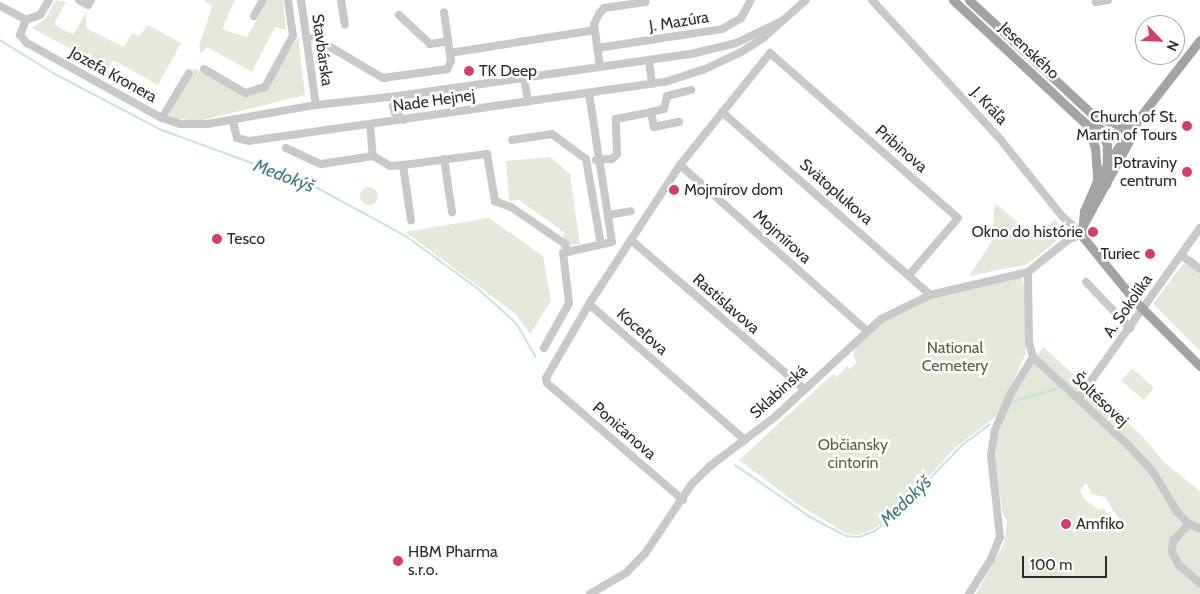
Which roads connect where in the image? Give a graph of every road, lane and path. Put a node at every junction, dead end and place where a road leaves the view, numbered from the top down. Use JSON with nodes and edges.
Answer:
{"nodes":[{"id":1,"x":49,"y":0,"type":"edge"},
{"id":2,"x":80,"y":0,"type":"edge"},
{"id":3,"x":91,"y":0,"type":"edge"},
{"id":4,"x":263,"y":0,"type":"edge"},
{"id":5,"x":288,"y":0,"type":"edge"},
{"id":6,"x":301,"y":0,"type":"edge"},
{"id":7,"x":341,"y":0,"type":"edge"},
{"id":8,"x":751,"y":0,"type":"edge"},
{"id":9,"x":806,"y":0,"type":"edge"},
{"id":10,"x":872,"y":0,"type":"edge"},
{"id":11,"x":953,"y":0,"type":"edge"},
{"id":12,"x":969,"y":0,"type":"edge"},
{"id":13,"x":1108,"y":0,"type":"edge"},
{"id":14,"x":646,"y":2,"type":"dead end"},
{"id":15,"x":1096,"y":3,"type":"edge"},
{"id":16,"x":0,"y":6,"type":"edge"},
{"id":17,"x":444,"y":12,"type":"dead end"},
{"id":18,"x":254,"y":16,"type":"dead end"},
{"id":19,"x":399,"y":16,"type":"dead end"},
{"id":20,"x":26,"y":20,"type":"junction"},
{"id":21,"x":780,"y":22,"type":"junction"},
{"id":22,"x":345,"y":25,"type":"dead end"},
{"id":23,"x":595,"y":30,"type":"junction"},
{"id":24,"x":308,"y":39,"type":"junction"},
{"id":25,"x":1200,"y":40,"type":"edge"},
{"id":26,"x":448,"y":41,"type":"junction"},
{"id":27,"x":597,"y":48,"type":"junction"},
{"id":28,"x":450,"y":53,"type":"junction"},
{"id":29,"x":649,"y":60,"type":"junction"},
{"id":30,"x":600,"y":67,"type":"junction"},
{"id":31,"x":204,"y":69,"type":"dead end"},
{"id":32,"x":189,"y":73,"type":"dead end"},
{"id":33,"x":524,"y":77,"type":"junction"},
{"id":34,"x":652,"y":84,"type":"junction"},
{"id":35,"x":691,"y":90,"type":"dead end"},
{"id":36,"x":589,"y":93,"type":"junction"},
{"id":37,"x":398,"y":96,"type":"junction"},
{"id":38,"x":382,"y":98,"type":"junction"},
{"id":39,"x":528,"y":102,"type":"junction"},
{"id":40,"x":316,"y":105,"type":"junction"},
{"id":41,"x":651,"y":112,"type":"junction"},
{"id":42,"x":722,"y":112,"type":"junction"},
{"id":43,"x":1093,"y":116,"type":"junction"},
{"id":44,"x":162,"y":118,"type":"junction"},
{"id":45,"x":404,"y":120,"type":"junction"},
{"id":46,"x":233,"y":121,"type":"junction"},
{"id":47,"x":384,"y":122,"type":"junction"},
{"id":48,"x":679,"y":122,"type":"dead end"},
{"id":49,"x":370,"y":124,"type":"junction"},
{"id":50,"x":1086,"y":124,"type":"junction"},
{"id":51,"x":1133,"y":128,"type":"junction"},
{"id":52,"x":1102,"y":131,"type":"junction"},
{"id":53,"x":512,"y":140,"type":"dead end"},
{"id":54,"x":286,"y":148,"type":"dead end"},
{"id":55,"x":373,"y":156,"type":"junction"},
{"id":56,"x":586,"y":158,"type":"junction"},
{"id":57,"x":444,"y":159,"type":"junction"},
{"id":58,"x":599,"y":161,"type":"junction"},
{"id":59,"x":1109,"y":162,"type":"junction"},
{"id":60,"x":680,"y":165,"type":"junction"},
{"id":61,"x":403,"y":166,"type":"junction"},
{"id":62,"x":1097,"y":181,"type":"junction"},
{"id":63,"x":1106,"y":184,"type":"junction"},
{"id":64,"x":631,"y":211,"type":"dead end"},
{"id":65,"x":452,"y":212,"type":"dead end"},
{"id":66,"x":609,"y":216,"type":"junction"},
{"id":67,"x":411,"y":220,"type":"dead end"},
{"id":68,"x":1200,"y":228,"type":"edge"},
{"id":69,"x":1083,"y":229,"type":"junction"},
{"id":70,"x":600,"y":239,"type":"dead end"},
{"id":71,"x":631,"y":240,"type":"junction"},
{"id":72,"x":565,"y":252,"type":"junction"},
{"id":73,"x":1181,"y":255,"type":"junction"},
{"id":74,"x":1200,"y":270,"type":"edge"},
{"id":75,"x":1028,"y":272,"type":"junction"},
{"id":76,"x":910,"y":274,"type":"junction"},
{"id":77,"x":1086,"y":282,"type":"dead end"},
{"id":78,"x":930,"y":294,"type":"junction"},
{"id":79,"x":589,"y":304,"type":"junction"},
{"id":80,"x":1142,"y":310,"type":"junction"},
{"id":81,"x":1130,"y":328,"type":"junction"},
{"id":82,"x":866,"y":330,"type":"junction"},
{"id":83,"x":544,"y":348,"type":"dead end"},
{"id":84,"x":1034,"y":357,"type":"junction"},
{"id":85,"x":1200,"y":366,"type":"edge"},
{"id":86,"x":804,"y":389,"type":"junction"},
{"id":87,"x":1078,"y":399,"type":"junction"},
{"id":88,"x":745,"y":440,"type":"junction"},
{"id":89,"x":683,"y":500,"type":"junction"},
{"id":90,"x":1189,"y":524,"type":"junction"},
{"id":91,"x":1200,"y":529,"type":"edge"},
{"id":92,"x":1200,"y":583,"type":"edge"},
{"id":93,"x":590,"y":594,"type":"edge"},
{"id":94,"x":969,"y":594,"type":"edge"}],
"edges":[{"from":1,"to":20,"type":"street"},
{"from":2,"to":3,"type":"street"},
{"from":4,"to":18,"type":"street"},
{"from":5,"to":31,"type":"street"},
{"from":6,"to":24,"type":"street","name":"Stavbárska"},
{"from":7,"to":22,"type":"street"},
{"from":8,"to":27,"type":"street","name":"J. Mazúra"},
{"from":9,"to":21,"type":"street","name":"Nade Hejnej"},
{"from":10,"to":69,"type":"street","name":"J. Kráľa"},
{"from":11,"to":50,"type":"main road","name":"Jesenského"},
{"from":12,"to":43,"type":"main road","name":"Jesenského"},
{"from":13,"to":15,"type":"street"},
{"from":14,"to":23,"type":"street","name":"J. Mazúra"},
{"from":16,"to":20,"type":"street"},
{"from":17,"to":26,"type":"street"},
{"from":19,"to":26,"type":"street"},
{"from":20,"to":44,"type":"street","name":"Jozefa Kronera"},
{"from":21,"to":29,"type":"street","name":"Nade Hejnej"},
{"from":21,"to":34,"type":"street","name":"Nade Hejnej"},
{"from":23,"to":27,"type":"street","name":"J. Mazúra"},
{"from":23,"to":28,"type":"street"},
{"from":24,"to":28,"type":"street"},
{"from":24,"to":40,"type":"street","name":"Stavbárska"},
{"from":25,"to":51,"type":"main road"},
{"from":26,"to":28,"type":"street"},
{"from":27,"to":30,"type":"street","name":"J. Mazúra"},
{"from":29,"to":30,"type":"street","name":"Nade Hejnej"},
{"from":29,"to":34,"type":"street"},
{"from":30,"to":33,"type":"street","name":"Nade Hejnej"},
{"from":32,"to":44,"type":"street","name":"Jozefa Kronera"},
{"from":33,"to":37,"type":"street","name":"Nade Hejnej"},
{"from":33,"to":39,"type":"street"},
{"from":34,"to":36,"type":"street","name":"Nade Hejnej"},
{"from":35,"to":41,"type":"street"},
{"from":36,"to":39,"type":"street","name":"Nade Hejnej"},
{"from":36,"to":58,"type":"street"},
{"from":37,"to":38,"type":"street","name":"Nade Hejnej"},
{"from":37,"to":45,"type":"street"},
{"from":38,"to":40,"type":"street","name":"Nade Hejnej"},
{"from":38,"to":47,"type":"street"},
{"from":39,"to":45,"type":"street","name":"Nade Hejnej"},
{"from":40,"to":46,"type":"street","name":"Nade Hejnej"},
{"from":41,"to":48,"type":"street"},
{"from":41,"to":58,"type":"street"},
{"from":42,"to":60,"type":"street"},
{"from":42,"to":76,"type":"street","name":"Svätoplukova"},
{"from":42,"to":76,"type":"street","name":"Pribinova"},
{"from":43,"to":51,"type":"main road","name":"Jesenského"},
{"from":43,"to":52,"type":"main road","name":"Jesenského"},
{"from":44,"to":46,"type":"street","name":"Nade Hejnej"},
{"from":45,"to":47,"type":"street","name":"Nade Hejnej"},
{"from":46,"to":49,"type":"street","name":"Nade Hejnej"},
{"from":47,"to":49,"type":"street","name":"Nade Hejnej"},
{"from":49,"to":55,"type":"street"},
{"from":50,"to":52,"type":"main road","name":"Jesenského"},
{"from":50,"to":62,"type":"main road","name":"Jesenského"},
{"from":51,"to":52,"type":"main road","name":"Jesenského"},
{"from":51,"to":59,"type":"main road"},
{"from":51,"to":63,"type":"main road"},
{"from":52,"to":59,"type":"main road","name":"Jesenského"},
{"from":53,"to":56,"type":"street"},
{"from":54,"to":55,"type":"street"},
{"from":55,"to":61,"type":"street"},
{"from":56,"to":58,"type":"street"},
{"from":56,"to":70,"type":"street"},
{"from":57,"to":61,"type":"street"},
{"from":57,"to":65,"type":"street"},
{"from":57,"to":72,"type":"street"},
{"from":58,"to":66,"type":"street"},
{"from":59,"to":62,"type":"main road"},
{"from":59,"to":63,"type":"main road","name":"Jesenského"},
{"from":60,"to":71,"type":"street"},
{"from":60,"to":82,"type":"street","name":"Mojmírova"},
{"from":61,"to":67,"type":"street"},
{"from":62,"to":69,"type":"main road"},
{"from":63,"to":69,"type":"main road"},
{"from":64,"to":66,"type":"street"},
{"from":66,"to":72,"type":"street"},
{"from":68,"to":73,"type":"street","name":"A. Sokolíka"},
{"from":69,"to":75,"type":"street"},
{"from":69,"to":80,"type":"main road"},
{"from":71,"to":79,"type":"street"},
{"from":71,"to":86,"type":"street","name":"Rastislavova"},
{"from":72,"to":83,"type":"street"},
{"from":73,"to":74,"type":"street"},
{"from":73,"to":80,"type":"street","name":"A. Sokolíka"},
{"from":75,"to":78,"type":"street","name":"Sklabinská"},
{"from":75,"to":84,"type":"street"},
{"from":76,"to":78,"type":"street","name":"Svätoplukova"},
{"from":77,"to":81,"type":"street"},
{"from":78,"to":82,"type":"street","name":"Sklabinská"},
{"from":79,"to":88,"type":"street","name":"Koceľova"},
{"from":79,"to":89,"type":"street","name":"Poničanova"},
{"from":80,"to":81,"type":"street","name":"A. Sokolíka"},
{"from":80,"to":85,"type":"main road"},
{"from":81,"to":87,"type":"street","name":"A. Sokolíka"},
{"from":82,"to":86,"type":"street","name":"Sklabinská"},
{"from":84,"to":87,"type":"street","name":"Šoltésovej"},
{"from":84,"to":94,"type":"street"},
{"from":86,"to":88,"type":"street","name":"Sklabinská"},
{"from":87,"to":90,"type":"street","name":"Šoltésovej"},
{"from":88,"to":89,"type":"street","name":"Sklabinská"},
{"from":89,"to":93,"type":"street","name":"Sklabinská"},
{"from":90,"to":91,"type":"street","name":"Šoltésovej"},
{"from":90,"to":92,"type":"street"}]}
